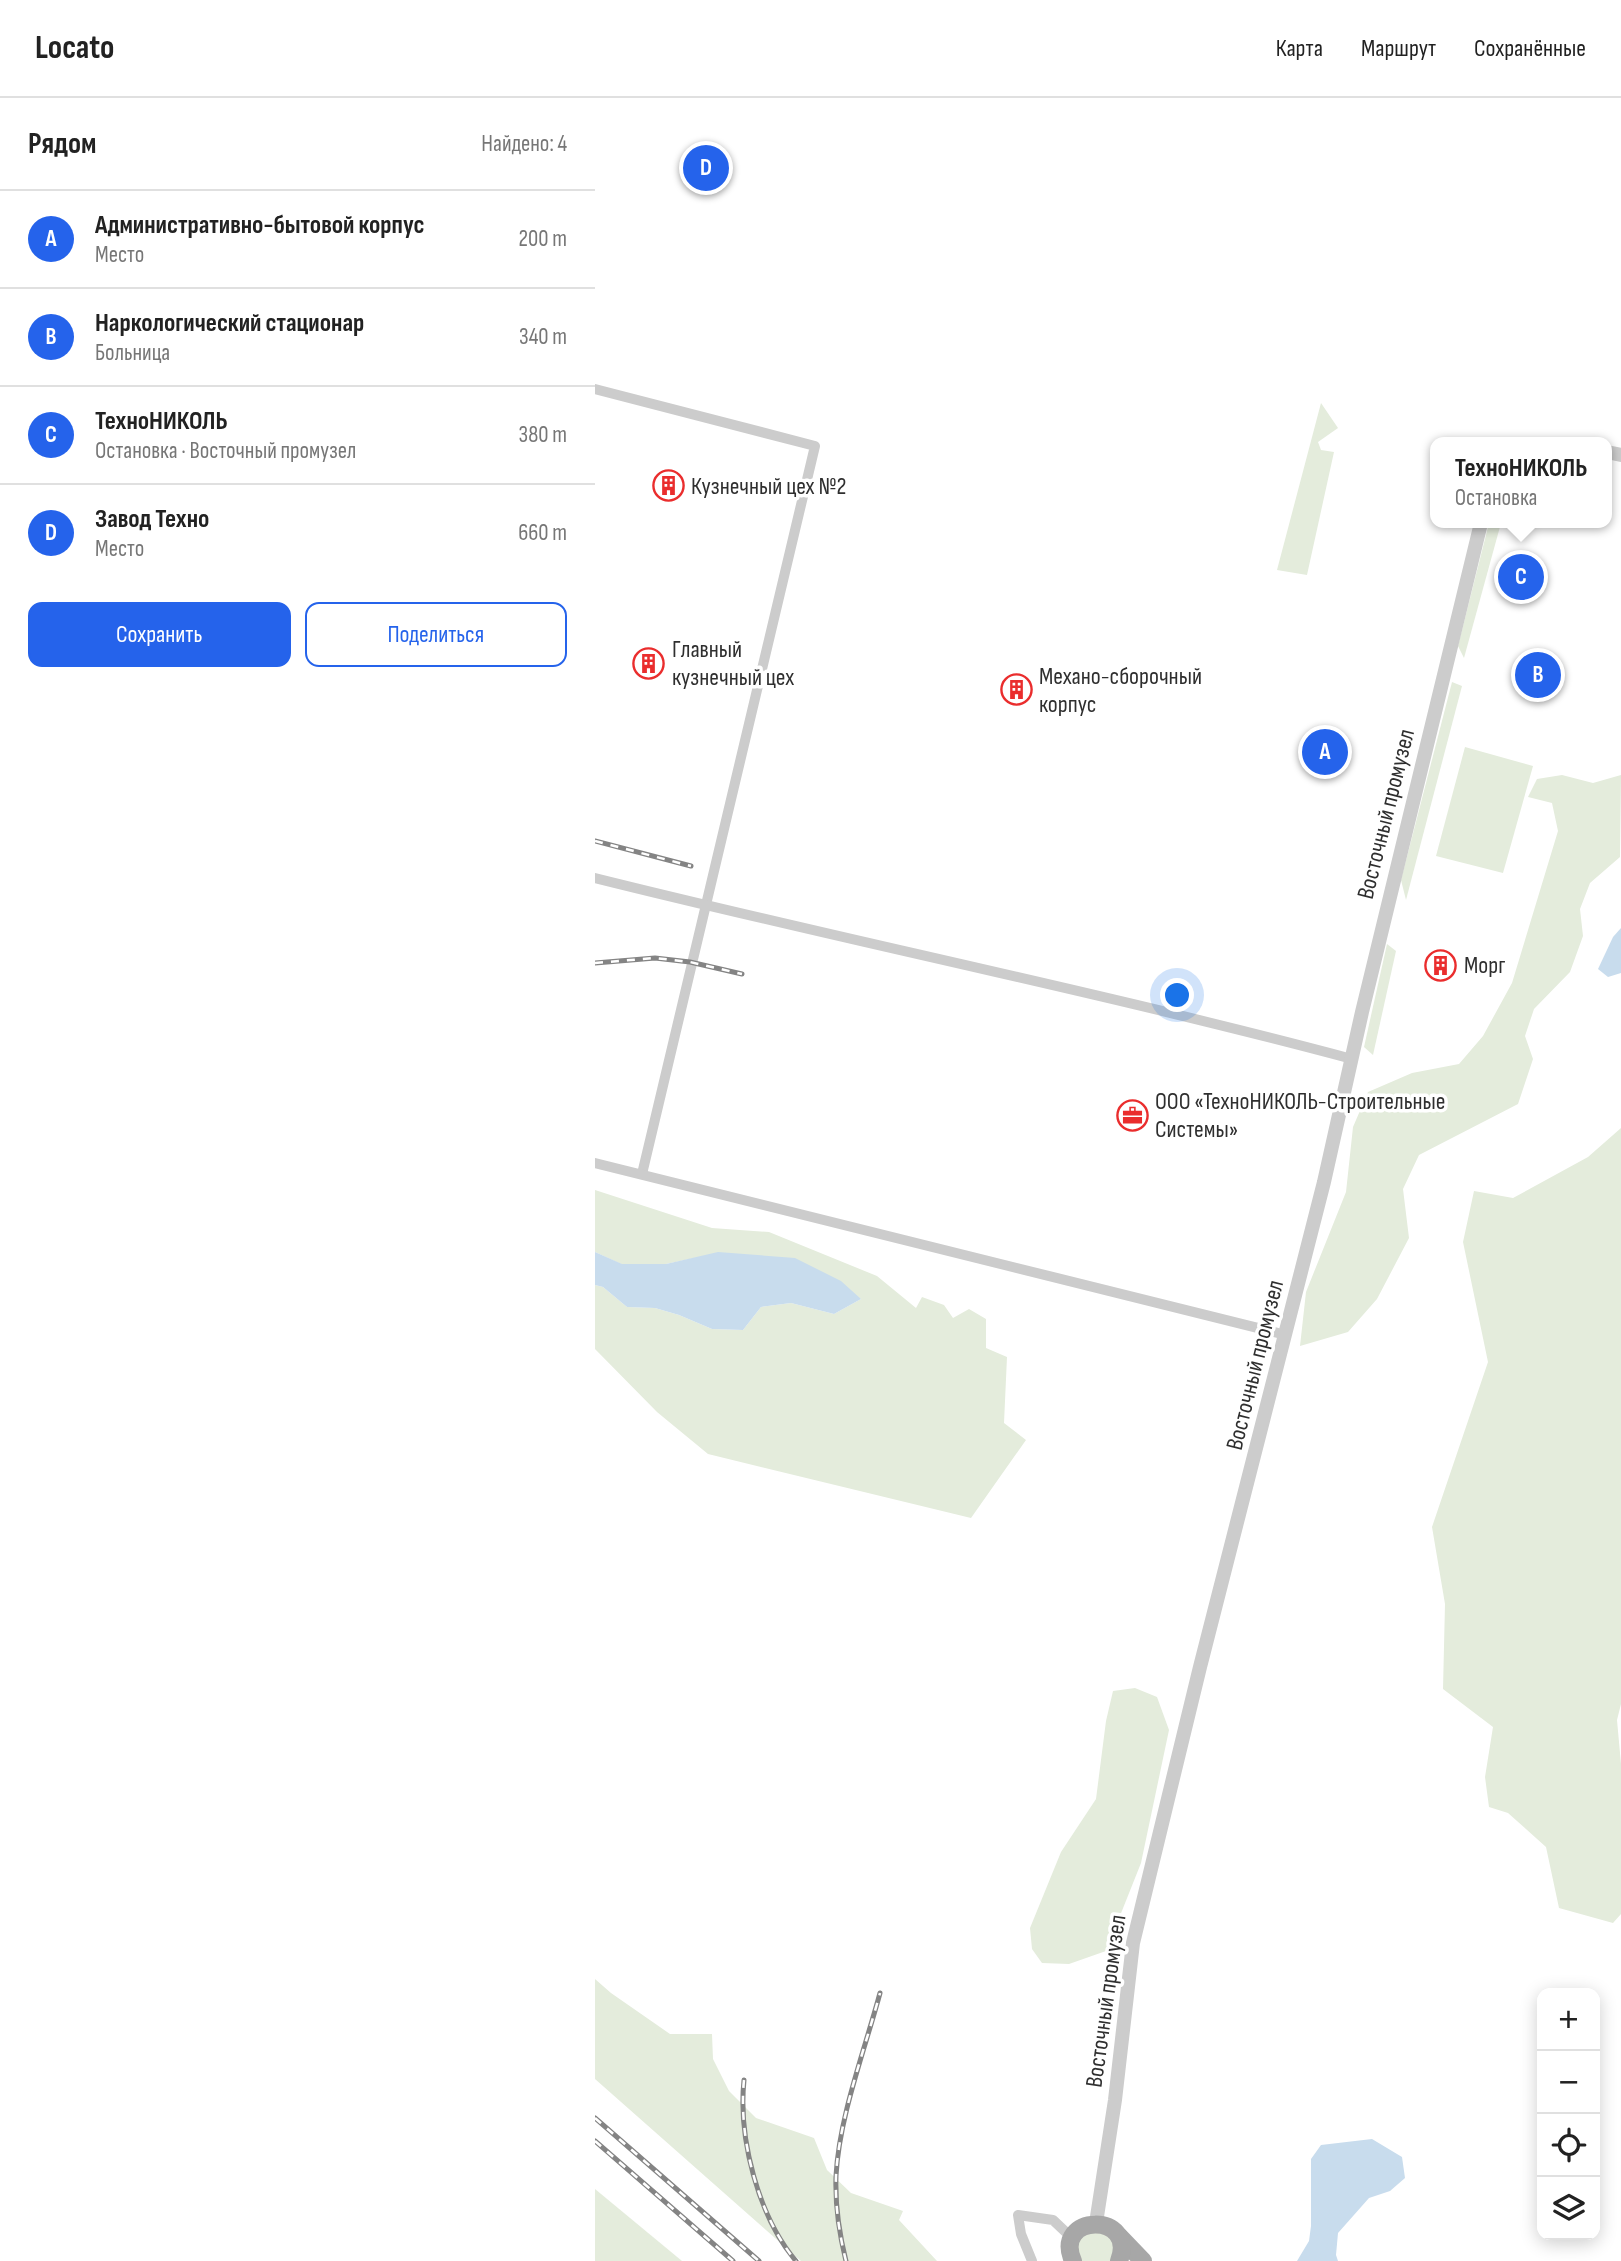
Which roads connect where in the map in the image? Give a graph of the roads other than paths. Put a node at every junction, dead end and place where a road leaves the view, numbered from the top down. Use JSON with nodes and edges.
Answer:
{"nodes":[{"id":1,"x":595,"y":389,"type":"edge"},
{"id":2,"x":1480,"y":528,"type":"edge"},
{"id":3,"x":595,"y":878,"type":"edge"},
{"id":4,"x":706,"y":906,"type":"junction"},
{"id":5,"x":1352,"y":1059,"type":"junction"},
{"id":6,"x":595,"y":1163,"type":"edge"},
{"id":7,"x":642,"y":1174,"type":"junction"},
{"id":8,"x":1286,"y":1335,"type":"junction"},
{"id":9,"x":1096,"y":2223,"type":"junction"},
{"id":10,"x":1115,"y":2231,"type":"junction"},
{"id":11,"x":1072,"y":2238,"type":"junction"},
{"id":12,"x":1072,"y":2260,"type":"edge"},
{"id":13,"x":1031,"y":2261,"type":"edge"},
{"id":14,"x":1121,"y":2261,"type":"edge"},
{"id":15,"x":1134,"y":2261,"type":"edge"},
{"id":16,"x":1143,"y":2261,"type":"edge"}],
"edges":[{"from":1,"to":4,"type":"street"},
{"from":2,"to":5,"type":"street","name":"Восточный промузел"},
{"from":3,"to":4,"type":"street"},
{"from":4,"to":5,"type":"street"},
{"from":4,"to":7,"type":"street"},
{"from":5,"to":8,"type":"street","name":"Восточный промузел"},
{"from":6,"to":7,"type":"street"},
{"from":7,"to":8,"type":"street"},
{"from":8,"to":9,"type":"street","name":"Восточный промузел"},
{"from":9,"to":10,"type":"main road"},
{"from":9,"to":11,"type":"main road"},
{"from":10,"to":14,"type":"main road"},
{"from":10,"to":16,"type":"main road"},
{"from":11,"to":12,"type":"main road"},
{"from":11,"to":13,"type":"street"},
{"from":14,"to":15,"type":"main road"}]}
